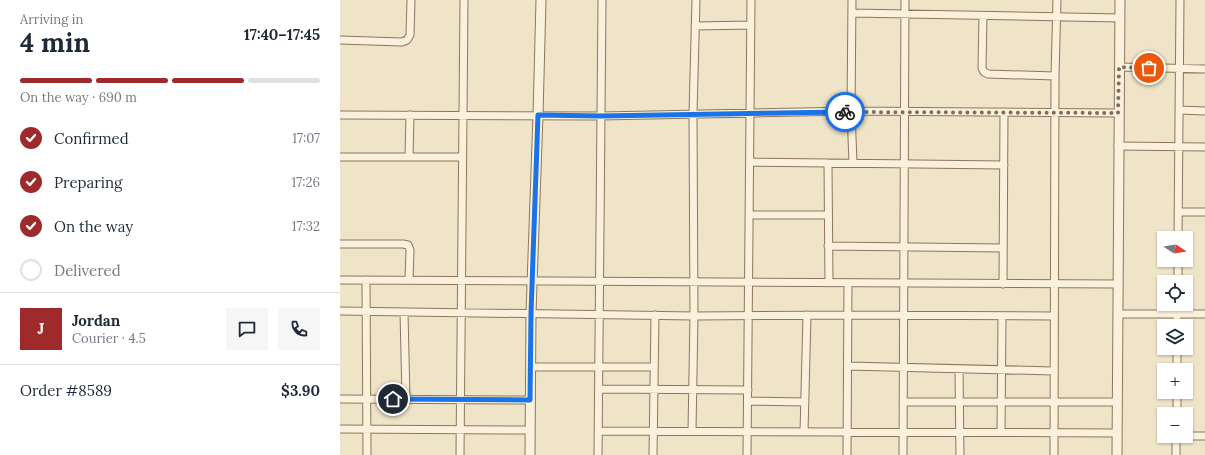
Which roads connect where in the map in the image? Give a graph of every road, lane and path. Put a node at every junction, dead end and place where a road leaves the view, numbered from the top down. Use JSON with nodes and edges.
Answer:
{"nodes":[{"id":1,"x":411,"y":0,"type":"edge"},
{"id":2,"x":464,"y":0,"type":"edge"},
{"id":3,"x":541,"y":0,"type":"edge"},
{"id":4,"x":602,"y":0,"type":"edge"},
{"id":5,"x":696,"y":0,"type":"edge"},
{"id":6,"x":751,"y":0,"type":"edge"},
{"id":7,"x":852,"y":0,"type":"edge"},
{"id":8,"x":905,"y":0,"type":"edge"},
{"id":9,"x":1057,"y":0,"type":"edge"},
{"id":10,"x":1120,"y":0,"type":"edge"},
{"id":11,"x":1180,"y":0,"type":"edge"},
{"id":12,"x":852,"y":13,"type":"junction"},
{"id":13,"x":905,"y":14,"type":"junction"},
{"id":14,"x":983,"y":16,"type":"junction"},
{"id":15,"x":1057,"y":17,"type":"junction"},
{"id":16,"x":1120,"y":18,"type":"junction"},
{"id":17,"x":751,"y":25,"type":"junction"},
{"id":18,"x":695,"y":26,"type":"junction"},
{"id":19,"x":340,"y":40,"type":"edge"},
{"id":20,"x":1119,"y":67,"type":"junction"},
{"id":21,"x":1179,"y":68,"type":"junction"},
{"id":22,"x":1205,"y":69,"type":"edge"},
{"id":23,"x":1055,"y":76,"type":"junction"},
{"id":24,"x":1179,"y":110,"type":"junction"},
{"id":25,"x":851,"y":111,"type":"junction"},
{"id":26,"x":1205,"y":111,"type":"edge"},
{"id":27,"x":905,"y":112,"type":"junction"},
{"id":28,"x":1004,"y":112,"type":"junction"},
{"id":29,"x":750,"y":113,"type":"junction"},
{"id":30,"x":1056,"y":113,"type":"junction"},
{"id":31,"x":1118,"y":113,"type":"junction"},
{"id":32,"x":693,"y":114,"type":"junction"},
{"id":33,"x":340,"y":115,"type":"edge"},
{"id":34,"x":410,"y":115,"type":"junction"},
{"id":35,"x":463,"y":115,"type":"junction"},
{"id":36,"x":538,"y":115,"type":"junction"},
{"id":37,"x":601,"y":116,"type":"junction"},
{"id":38,"x":1118,"y":146,"type":"junction"},
{"id":39,"x":1179,"y":146,"type":"junction"},
{"id":40,"x":1205,"y":146,"type":"edge"},
{"id":41,"x":340,"y":157,"type":"edge"},
{"id":42,"x":409,"y":157,"type":"junction"},
{"id":43,"x":462,"y":157,"type":"junction"},
{"id":44,"x":750,"y":162,"type":"junction"},
{"id":45,"x":828,"y":163,"type":"junction"},
{"id":46,"x":853,"y":163,"type":"junction"},
{"id":47,"x":904,"y":164,"type":"junction"},
{"id":48,"x":1004,"y":166,"type":"junction"},
{"id":49,"x":1178,"y":212,"type":"junction"},
{"id":50,"x":1205,"y":212,"type":"edge"},
{"id":51,"x":749,"y":215,"type":"junction"},
{"id":52,"x":828,"y":215,"type":"junction"},
{"id":53,"x":1178,"y":231,"type":"edge"},
{"id":54,"x":340,"y":244,"type":"edge"},
{"id":55,"x":828,"y":246,"type":"junction"},
{"id":56,"x":904,"y":247,"type":"junction"},
{"id":57,"x":1003,"y":248,"type":"junction"},
{"id":58,"x":340,"y":280,"type":"edge"},
{"id":59,"x":366,"y":280,"type":"junction"},
{"id":60,"x":409,"y":280,"type":"junction"},
{"id":61,"x":461,"y":281,"type":"junction"},
{"id":62,"x":532,"y":281,"type":"junction"},
{"id":63,"x":600,"y":282,"type":"junction"},
{"id":64,"x":693,"y":282,"type":"junction"},
{"id":65,"x":749,"y":282,"type":"junction"},
{"id":66,"x":829,"y":283,"type":"junction"},
{"id":67,"x":848,"y":283,"type":"junction"},
{"id":68,"x":904,"y":283,"type":"junction"},
{"id":69,"x":1002,"y":284,"type":"junction"},
{"id":70,"x":1055,"y":284,"type":"junction"},
{"id":71,"x":1118,"y":284,"type":"junction"},
{"id":72,"x":340,"y":311,"type":"edge"},
{"id":73,"x":366,"y":312,"type":"junction"},
{"id":74,"x":404,"y":312,"type":"junction"},
{"id":75,"x":461,"y":313,"type":"junction"},
{"id":76,"x":531,"y":314,"type":"junction"},
{"id":77,"x":1118,"y":314,"type":"junction"},
{"id":78,"x":1177,"y":314,"type":"junction"},
{"id":79,"x":1205,"y":314,"type":"edge"},
{"id":80,"x":600,"y":315,"type":"junction"},
{"id":81,"x":655,"y":315,"type":"junction"},
{"id":82,"x":749,"y":315,"type":"junction"},
{"id":83,"x":807,"y":315,"type":"junction"},
{"id":84,"x":848,"y":315,"type":"junction"},
{"id":85,"x":904,"y":315,"type":"junction"},
{"id":86,"x":694,"y":316,"type":"junction"},
{"id":87,"x":1002,"y":316,"type":"junction"},
{"id":88,"x":1054,"y":316,"type":"junction"},
{"id":89,"x":1177,"y":319,"type":"edge"},
{"id":90,"x":599,"y":366,"type":"junction"},
{"id":91,"x":848,"y":366,"type":"junction"},
{"id":92,"x":530,"y":367,"type":"junction"},
{"id":93,"x":654,"y":367,"type":"junction"},
{"id":94,"x":903,"y":368,"type":"junction"},
{"id":95,"x":959,"y":369,"type":"junction"},
{"id":96,"x":1002,"y":370,"type":"junction"},
{"id":97,"x":1054,"y":371,"type":"junction"},
{"id":98,"x":599,"y":388,"type":"junction"},
{"id":99,"x":654,"y":389,"type":"junction"},
{"id":100,"x":692,"y":390,"type":"junction"},
{"id":101,"x":748,"y":390,"type":"junction"},
{"id":102,"x":340,"y":399,"type":"edge"},
{"id":103,"x":367,"y":399,"type":"junction"},
{"id":104,"x":406,"y":399,"type":"junction"},
{"id":105,"x":461,"y":399,"type":"junction"},
{"id":106,"x":530,"y":400,"type":"junction"},
{"id":107,"x":748,"y":401,"type":"junction"},
{"id":108,"x":805,"y":402,"type":"junction"},
{"id":109,"x":903,"y":402,"type":"junction"},
{"id":110,"x":959,"y":402,"type":"junction"},
{"id":111,"x":1002,"y":402,"type":"junction"},
{"id":112,"x":1054,"y":402,"type":"junction"},
{"id":113,"x":1117,"y":402,"type":"junction"},
{"id":114,"x":340,"y":429,"type":"edge"},
{"id":115,"x":367,"y":430,"type":"junction"},
{"id":116,"x":460,"y":430,"type":"junction"},
{"id":117,"x":530,"y":430,"type":"junction"},
{"id":118,"x":599,"y":431,"type":"junction"},
{"id":119,"x":692,"y":431,"type":"junction"},
{"id":120,"x":654,"y":432,"type":"junction"},
{"id":121,"x":748,"y":432,"type":"junction"},
{"id":122,"x":804,"y":432,"type":"junction"},
{"id":123,"x":847,"y":432,"type":"junction"},
{"id":124,"x":903,"y":432,"type":"junction"},
{"id":125,"x":959,"y":432,"type":"junction"},
{"id":126,"x":1001,"y":432,"type":"junction"},
{"id":127,"x":1054,"y":432,"type":"junction"},
{"id":128,"x":1117,"y":432,"type":"junction"},
{"id":129,"x":1193,"y":436,"type":"edge"},
{"id":130,"x":1205,"y":436,"type":"edge"},
{"id":131,"x":1176,"y":443,"type":"edge"},
{"id":132,"x":367,"y":455,"type":"edge"},
{"id":133,"x":460,"y":455,"type":"edge"},
{"id":134,"x":530,"y":455,"type":"edge"},
{"id":135,"x":598,"y":455,"type":"edge"},
{"id":136,"x":653,"y":455,"type":"edge"},
{"id":137,"x":747,"y":455,"type":"edge"},
{"id":138,"x":847,"y":455,"type":"edge"},
{"id":139,"x":902,"y":455,"type":"edge"},
{"id":140,"x":960,"y":455,"type":"edge"},
{"id":141,"x":1054,"y":455,"type":"edge"},
{"id":142,"x":1117,"y":455,"type":"edge"},
{"id":143,"x":1176,"y":455,"type":"edge"}],
"edges":[{"from":1,"to":19,"type":"street"},
{"from":2,"to":35,"type":"street"},
{"from":3,"to":36,"type":"street"},
{"from":4,"to":37,"type":"street"},
{"from":5,"to":18,"type":"street"},
{"from":6,"to":17,"type":"street"},
{"from":7,"to":12,"type":"street"},
{"from":8,"to":13,"type":"street"},
{"from":9,"to":15,"type":"street"},
{"from":10,"to":16,"type":"street"},
{"from":11,"to":21,"type":"street"},
{"from":12,"to":13,"type":"street"},
{"from":12,"to":25,"type":"street"},
{"from":13,"to":14,"type":"street"},
{"from":13,"to":27,"type":"street"},
{"from":14,"to":15,"type":"street"},
{"from":14,"to":23,"type":"street"},
{"from":15,"to":16,"type":"street"},
{"from":15,"to":23,"type":"street"},
{"from":16,"to":20,"type":"street"},
{"from":17,"to":18,"type":"street"},
{"from":17,"to":29,"type":"street"},
{"from":18,"to":32,"type":"street"},
{"from":20,"to":21,"type":"street"},
{"from":20,"to":31,"type":"street"},
{"from":21,"to":22,"type":"street"},
{"from":21,"to":24,"type":"street"},
{"from":23,"to":30,"type":"street"},
{"from":24,"to":26,"type":"street"},
{"from":24,"to":39,"type":"street"},
{"from":25,"to":27,"type":"street"},
{"from":25,"to":29,"type":"street"},
{"from":25,"to":46,"type":"street"},
{"from":27,"to":28,"type":"street"},
{"from":27,"to":47,"type":"street"},
{"from":28,"to":30,"type":"street"},
{"from":28,"to":48,"type":"street"},
{"from":29,"to":32,"type":"street"},
{"from":29,"to":44,"type":"street"},
{"from":30,"to":31,"type":"street"},
{"from":30,"to":70,"type":"street"},
{"from":31,"to":38,"type":"street"},
{"from":32,"to":37,"type":"street"},
{"from":32,"to":64,"type":"street"},
{"from":33,"to":34,"type":"street"},
{"from":34,"to":35,"type":"street"},
{"from":34,"to":42,"type":"street"},
{"from":35,"to":36,"type":"street"},
{"from":35,"to":43,"type":"street"},
{"from":36,"to":37,"type":"street"},
{"from":36,"to":62,"type":"street"},
{"from":37,"to":63,"type":"street"},
{"from":38,"to":39,"type":"street"},
{"from":38,"to":71,"type":"street"},
{"from":39,"to":40,"type":"street"},
{"from":39,"to":49,"type":"street"},
{"from":41,"to":42,"type":"street"},
{"from":42,"to":43,"type":"street"},
{"from":43,"to":61,"type":"street"},
{"from":44,"to":45,"type":"street"},
{"from":44,"to":51,"type":"street"},
{"from":45,"to":46,"type":"street"},
{"from":45,"to":52,"type":"street"},
{"from":46,"to":47,"type":"street"},
{"from":47,"to":48,"type":"street"},
{"from":47,"to":56,"type":"street"},
{"from":48,"to":57,"type":"street"},
{"from":49,"to":50,"type":"street"},
{"from":49,"to":53,"type":"street"},
{"from":51,"to":52,"type":"street"},
{"from":51,"to":65,"type":"street"},
{"from":52,"to":55,"type":"street"},
{"from":54,"to":60,"type":"street"},
{"from":55,"to":56,"type":"street"},
{"from":55,"to":66,"type":"street"},
{"from":56,"to":57,"type":"street"},
{"from":56,"to":68,"type":"street"},
{"from":57,"to":69,"type":"street"},
{"from":58,"to":59,"type":"street"},
{"from":59,"to":60,"type":"street"},
{"from":59,"to":73,"type":"street"},
{"from":60,"to":61,"type":"street"},
{"from":61,"to":62,"type":"street"},
{"from":61,"to":75,"type":"street"},
{"from":62,"to":63,"type":"street"},
{"from":62,"to":76,"type":"street"},
{"from":63,"to":64,"type":"street"},
{"from":63,"to":80,"type":"street"},
{"from":64,"to":65,"type":"street"},
{"from":64,"to":86,"type":"street"},
{"from":65,"to":66,"type":"street"},
{"from":65,"to":82,"type":"street"},
{"from":66,"to":67,"type":"street"},
{"from":67,"to":68,"type":"street"},
{"from":67,"to":84,"type":"street"},
{"from":68,"to":69,"type":"street"},
{"from":68,"to":85,"type":"street"},
{"from":69,"to":70,"type":"street"},
{"from":70,"to":71,"type":"street"},
{"from":70,"to":88,"type":"street"},
{"from":71,"to":77,"type":"street"},
{"from":72,"to":73,"type":"street"},
{"from":73,"to":74,"type":"street"},
{"from":73,"to":103,"type":"street"},
{"from":74,"to":75,"type":"street"},
{"from":74,"to":104,"type":"street"},
{"from":75,"to":76,"type":"street"},
{"from":75,"to":105,"type":"street"},
{"from":76,"to":80,"type":"street"},
{"from":76,"to":92,"type":"street"},
{"from":77,"to":78,"type":"street"},
{"from":77,"to":113,"type":"street"},
{"from":78,"to":79,"type":"street"},
{"from":78,"to":89,"type":"street"},
{"from":80,"to":81,"type":"street"},
{"from":80,"to":90,"type":"street"},
{"from":81,"to":86,"type":"street"},
{"from":81,"to":93,"type":"street"},
{"from":82,"to":83,"type":"street"},
{"from":82,"to":86,"type":"street"},
{"from":82,"to":101,"type":"street"},
{"from":83,"to":84,"type":"street"},
{"from":83,"to":108,"type":"street"},
{"from":84,"to":85,"type":"street"},
{"from":84,"to":91,"type":"street"},
{"from":85,"to":87,"type":"street"},
{"from":85,"to":94,"type":"street"},
{"from":86,"to":100,"type":"street"},
{"from":87,"to":88,"type":"street"},
{"from":87,"to":96,"type":"street"},
{"from":88,"to":97,"type":"street"},
{"from":90,"to":92,"type":"street"},
{"from":90,"to":93,"type":"street"},
{"from":90,"to":98,"type":"street"},
{"from":91,"to":94,"type":"street"},
{"from":91,"to":123,"type":"street"},
{"from":92,"to":106,"type":"street"},
{"from":93,"to":99,"type":"street"},
{"from":94,"to":95,"type":"street"},
{"from":94,"to":109,"type":"street"},
{"from":95,"to":96,"type":"street"},
{"from":95,"to":110,"type":"street"},
{"from":96,"to":97,"type":"street"},
{"from":96,"to":111,"type":"street"},
{"from":97,"to":112,"type":"street"},
{"from":98,"to":99,"type":"street"},
{"from":98,"to":118,"type":"street"},
{"from":99,"to":100,"type":"street"},
{"from":99,"to":120,"type":"street"},
{"from":100,"to":101,"type":"street"},
{"from":100,"to":119,"type":"street"},
{"from":101,"to":107,"type":"street"},
{"from":102,"to":103,"type":"street"},
{"from":103,"to":104,"type":"street"},
{"from":103,"to":115,"type":"street"},
{"from":104,"to":105,"type":"street"},
{"from":105,"to":106,"type":"street"},
{"from":105,"to":116,"type":"street"},
{"from":106,"to":117,"type":"street"},
{"from":107,"to":108,"type":"street"},
{"from":107,"to":121,"type":"street"},
{"from":108,"to":122,"type":"street"},
{"from":109,"to":110,"type":"street"},
{"from":109,"to":124,"type":"street"},
{"from":110,"to":111,"type":"street"},
{"from":110,"to":125,"type":"street"},
{"from":111,"to":112,"type":"street"},
{"from":111,"to":126,"type":"street"},
{"from":112,"to":113,"type":"street"},
{"from":112,"to":127,"type":"street"},
{"from":113,"to":128,"type":"street"},
{"from":114,"to":115,"type":"street"},
{"from":115,"to":116,"type":"street"},
{"from":115,"to":132,"type":"street"},
{"from":116,"to":117,"type":"street"},
{"from":116,"to":133,"type":"street"},
{"from":117,"to":134,"type":"street"},
{"from":118,"to":120,"type":"street"},
{"from":118,"to":135,"type":"street"},
{"from":119,"to":120,"type":"street"},
{"from":119,"to":121,"type":"street"},
{"from":120,"to":136,"type":"street"},
{"from":121,"to":122,"type":"street"},
{"from":121,"to":137,"type":"street"},
{"from":122,"to":123,"type":"street"},
{"from":123,"to":124,"type":"street"},
{"from":123,"to":138,"type":"street"},
{"from":124,"to":125,"type":"street"},
{"from":124,"to":139,"type":"street"},
{"from":125,"to":126,"type":"street"},
{"from":125,"to":140,"type":"street"},
{"from":126,"to":127,"type":"street"},
{"from":127,"to":128,"type":"street"},
{"from":127,"to":141,"type":"street"},
{"from":128,"to":142,"type":"street"},
{"from":129,"to":130,"type":"street"},
{"from":131,"to":143,"type":"street"}]}
